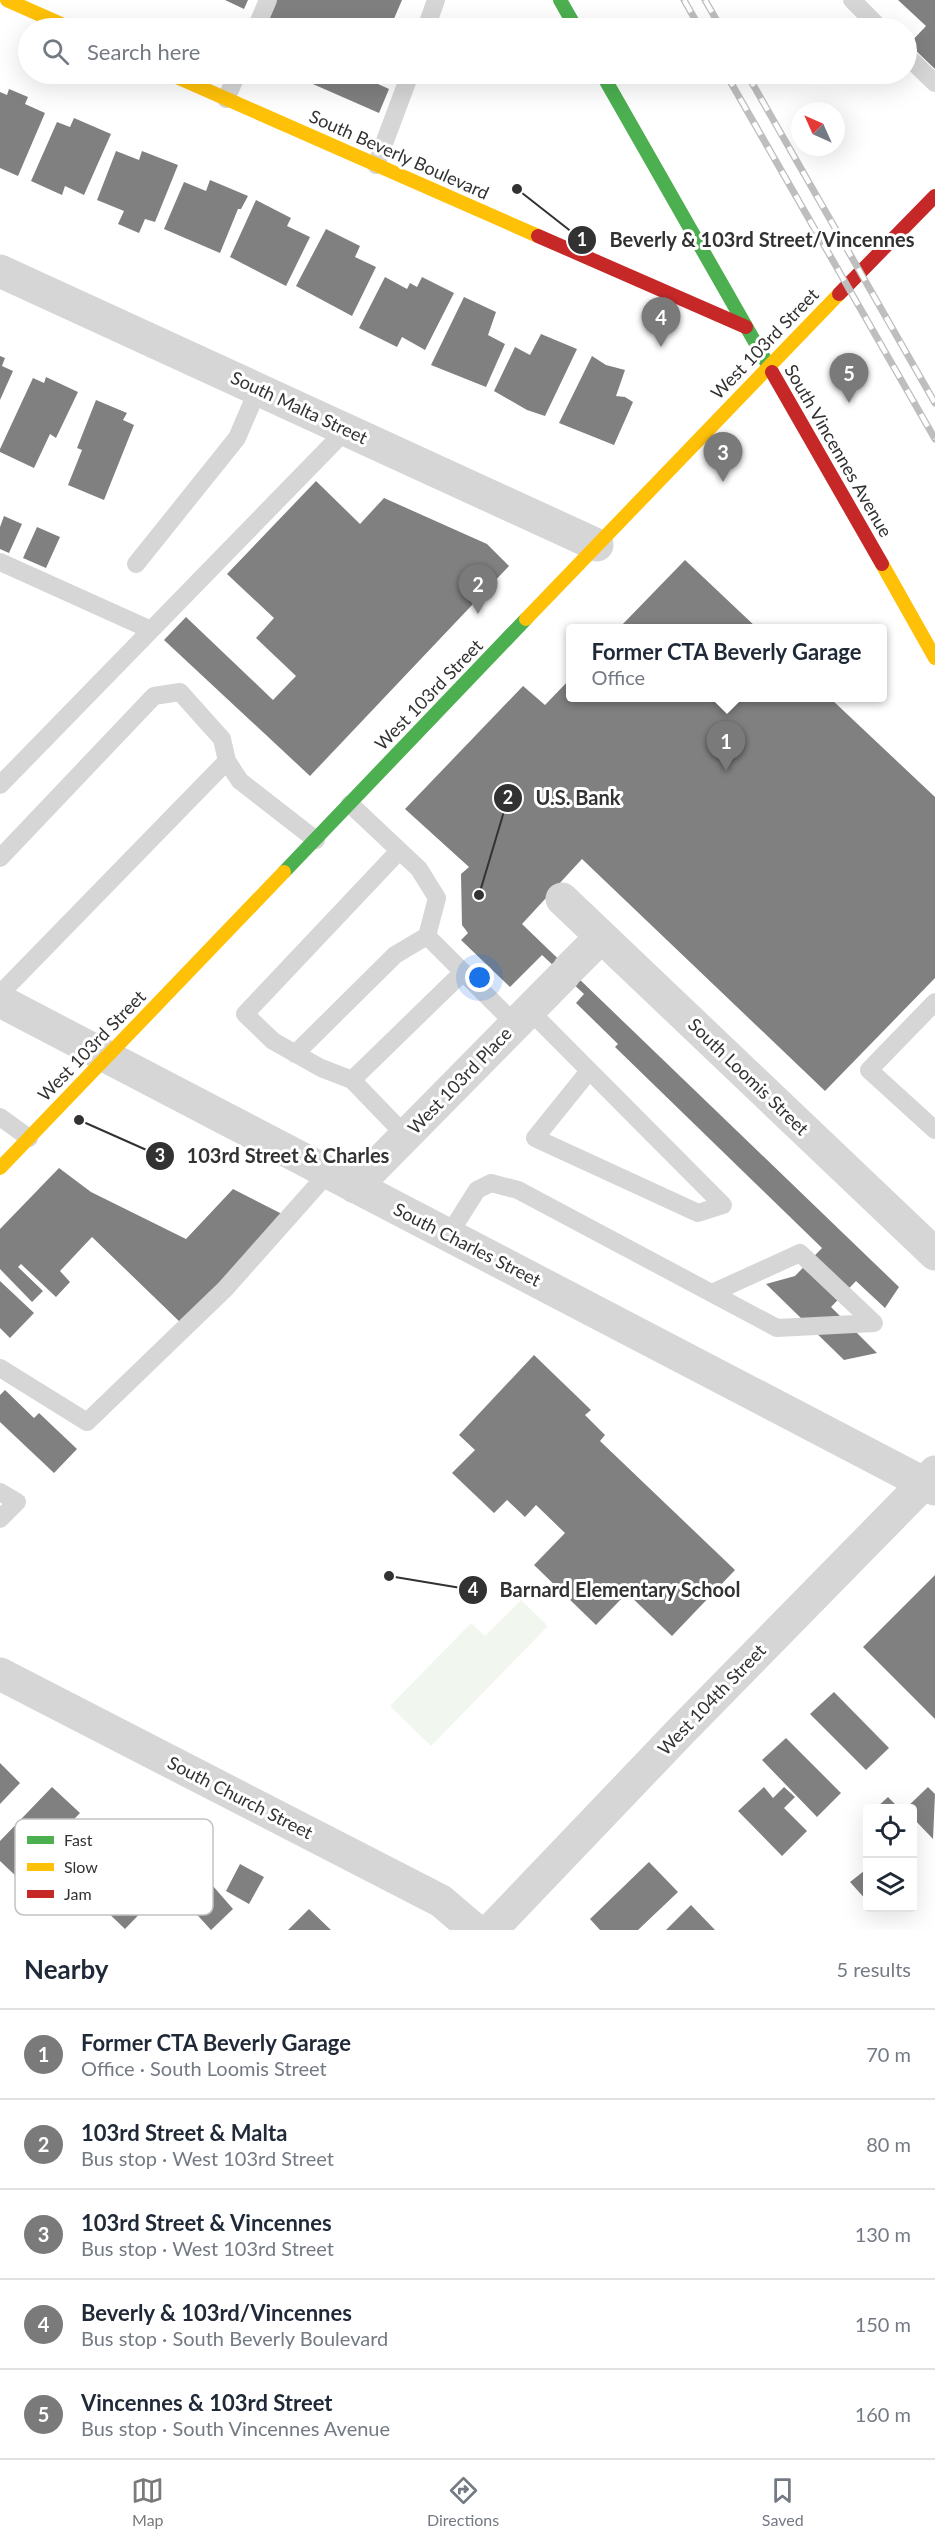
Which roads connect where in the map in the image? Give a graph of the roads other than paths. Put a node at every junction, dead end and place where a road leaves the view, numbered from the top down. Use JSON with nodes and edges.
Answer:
{"nodes":[{"id":1,"x":7,"y":0,"type":"edge"},
{"id":2,"x":267,"y":0,"type":"edge"},
{"id":3,"x":436,"y":0,"type":"edge"},
{"id":4,"x":560,"y":0,"type":"edge"},
{"id":5,"x":852,"y":0,"type":"edge"},
{"id":6,"x":48,"y":18,"type":"edge"},
{"id":7,"x":260,"y":18,"type":"edge"},
{"id":8,"x":430,"y":18,"type":"edge"},
{"id":9,"x":570,"y":18,"type":"edge"},
{"id":10,"x":870,"y":18,"type":"edge"},
{"id":11,"x":917,"y":66,"type":"edge"},
{"id":12,"x":935,"y":83,"type":"edge"},
{"id":13,"x":192,"y":84,"type":"edge"},
{"id":14,"x":233,"y":84,"type":"edge"},
{"id":15,"x":406,"y":84,"type":"edge"},
{"id":16,"x":608,"y":84,"type":"edge"},
{"id":17,"x":226,"y":99,"type":"junction"},
{"id":18,"x":376,"y":165,"type":"junction"},
{"id":19,"x":935,"y":196,"type":"edge"},
{"id":20,"x":0,"y":271,"type":"edge"},
{"id":21,"x":746,"y":327,"type":"junction"},
{"id":22,"x":769,"y":366,"type":"junction"},
{"id":23,"x":258,"y":389,"type":"junction"},
{"id":24,"x":346,"y":430,"type":"junction"},
{"id":25,"x":597,"y":545,"type":"junction"},
{"id":26,"x":0,"y":562,"type":"edge"},
{"id":27,"x":136,"y":564,"type":"dead end"},
{"id":28,"x":151,"y":630,"type":"junction"},
{"id":29,"x":935,"y":658,"type":"edge"},
{"id":30,"x":227,"y":761,"type":"junction"},
{"id":31,"x":0,"y":785,"type":"edge"},
{"id":32,"x":350,"y":804,"type":"junction"},
{"id":33,"x":316,"y":840,"type":"junction"},
{"id":34,"x":398,"y":852,"type":"junction"},
{"id":35,"x":0,"y":858,"type":"edge"},
{"id":36,"x":562,"y":899,"type":"dead end"},
{"id":37,"x":427,"y":936,"type":"junction"},
{"id":38,"x":601,"y":937,"type":"junction"},
{"id":39,"x":463,"y":972,"type":"junction"},
{"id":40,"x":0,"y":993,"type":"edge"},
{"id":41,"x":0,"y":1001,"type":"edge"},
{"id":42,"x":935,"y":1002,"type":"edge"},
{"id":43,"x":522,"y":1017,"type":"junction"},
{"id":44,"x":296,"y":1054,"type":"junction"},
{"id":45,"x":108,"y":1057,"type":"junction"},
{"id":46,"x":589,"y":1071,"type":"junction"},
{"id":47,"x":352,"y":1080,"type":"junction"},
{"id":48,"x":0,"y":1117,"type":"edge"},
{"id":49,"x":935,"y":1130,"type":"edge"},
{"id":50,"x":406,"y":1136,"type":"junction"},
{"id":51,"x":29,"y":1138,"type":"junction"},
{"id":52,"x":0,"y":1168,"type":"edge"},
{"id":53,"x":342,"y":1180,"type":"junction"},
{"id":54,"x":448,"y":1236,"type":"junction"},
{"id":55,"x":935,"y":1254,"type":"edge"},
{"id":56,"x":712,"y":1293,"type":"junction"},
{"id":57,"x":0,"y":1368,"type":"edge"},
{"id":58,"x":931,"y":1481,"type":"edge"},
{"id":59,"x":0,"y":1492,"type":"edge"},
{"id":60,"x":0,"y":1519,"type":"edge"},
{"id":61,"x":0,"y":1674,"type":"edge"},
{"id":62,"x":475,"y":1930,"type":"edge"},
{"id":63,"x":491,"y":1930,"type":"edge"}],
"edges":[{"from":1,"to":6,"type":"main road"},
{"from":2,"to":7,"type":"lane"},
{"from":3,"to":8,"type":"lane"},
{"from":4,"to":9,"type":"main road"},
{"from":5,"to":10,"type":"lane"},
{"from":11,"to":12,"type":"lane"},
{"from":13,"to":17,"type":"main road","name":"South Beverly Boulevard"},
{"from":14,"to":17,"type":"lane"},
{"from":15,"to":18,"type":"lane"},
{"from":16,"to":21,"type":"main road","name":"South Vincennes Avenue"},
{"from":17,"to":18,"type":"main road","name":"South Beverly Boulevard"},
{"from":18,"to":21,"type":"main road","name":"South Beverly Boulevard"},
{"from":19,"to":22,"type":"main road","name":"West 103rd Street"},
{"from":20,"to":23,"type":"street","name":"South Malta Street"},
{"from":21,"to":22,"type":"main road","name":"South Vincennes Avenue"},
{"from":22,"to":25,"type":"main road","name":"West 103rd Street"},
{"from":22,"to":29,"type":"main road","name":"South Vincennes Avenue"},
{"from":23,"to":24,"type":"street","name":"South Malta Street"},
{"from":23,"to":27,"type":"lane"},
{"from":24,"to":25,"type":"street","name":"South Malta Street"},
{"from":24,"to":28,"type":"lane"},
{"from":25,"to":32,"type":"main road","name":"West 103rd Street"},
{"from":26,"to":28,"type":"lane"},
{"from":28,"to":31,"type":"lane"},
{"from":30,"to":33,"type":"lane"},
{"from":30,"to":35,"type":"lane"},
{"from":30,"to":40,"type":"lane"},
{"from":32,"to":33,"type":"main road","name":"West 103rd Street"},
{"from":32,"to":34,"type":"lane"},
{"from":33,"to":45,"type":"main road","name":"West 103rd Street"},
{"from":34,"to":37,"type":"lane"},
{"from":34,"to":44,"type":"lane"},
{"from":36,"to":38,"type":"street","name":"South Loomis Street"},
{"from":37,"to":39,"type":"lane"},
{"from":37,"to":44,"type":"lane"},
{"from":38,"to":43,"type":"street","name":"West 103rd Place"},
{"from":38,"to":55,"type":"street","name":"South Loomis Street"},
{"from":39,"to":43,"type":"lane"},
{"from":39,"to":47,"type":"lane"},
{"from":41,"to":45,"type":"street","name":"South Charles Street"},
{"from":42,"to":49,"type":"lane"},
{"from":43,"to":46,"type":"lane"},
{"from":43,"to":50,"type":"street","name":"West 103rd Place"},
{"from":44,"to":47,"type":"lane"},
{"from":45,"to":51,"type":"main road","name":"West 103rd Street"},
{"from":45,"to":53,"type":"street","name":"South Charles Street"},
{"from":46,"to":46,"type":"lane"},
{"from":47,"to":50,"type":"lane"},
{"from":48,"to":51,"type":"lane"},
{"from":50,"to":53,"type":"street","name":"West 103rd Place"},
{"from":51,"to":52,"type":"main road","name":"West 103rd Street"},
{"from":53,"to":54,"type":"street","name":"South Charles Street"},
{"from":53,"to":57,"type":"lane"},
{"from":54,"to":56,"type":"lane"},
{"from":54,"to":58,"type":"street","name":"South Charles Street"},
{"from":56,"to":56,"type":"lane"},
{"from":58,"to":63,"type":"street","name":"West 104th Street"},
{"from":59,"to":60,"type":"lane"},
{"from":61,"to":62,"type":"street","name":"South Church Street"}]}
